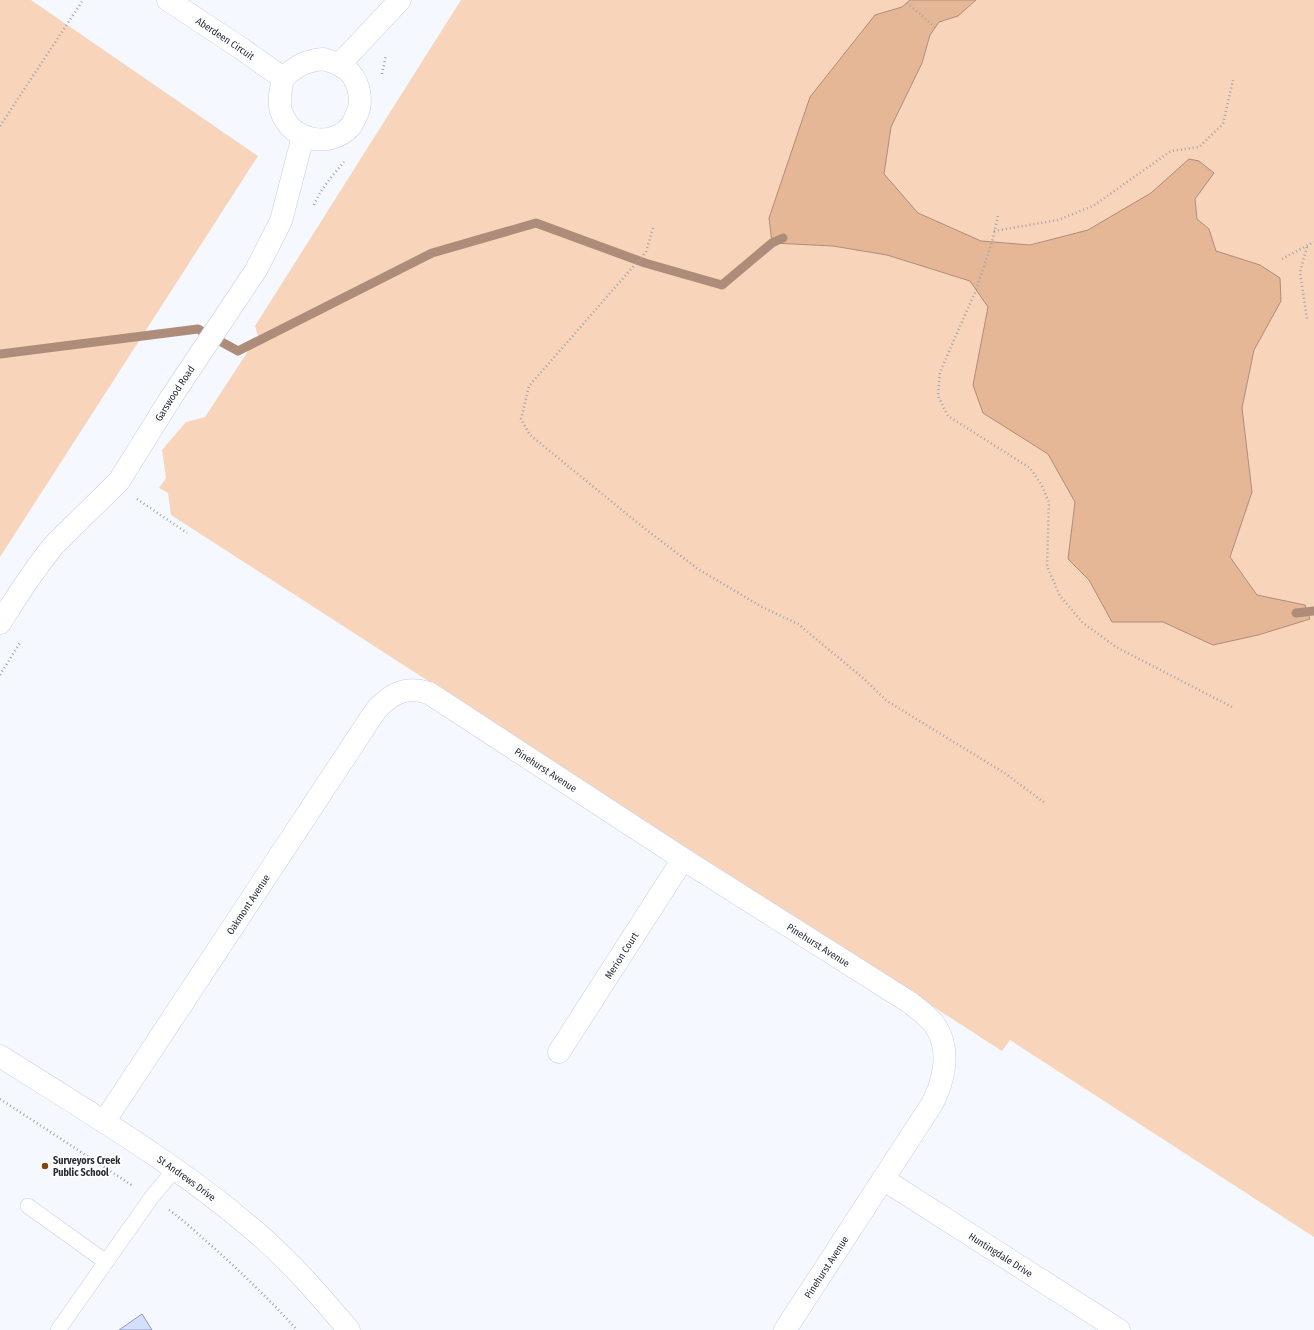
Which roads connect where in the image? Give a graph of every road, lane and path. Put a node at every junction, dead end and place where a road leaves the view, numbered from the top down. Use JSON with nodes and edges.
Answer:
{"nodes":[{"id":1,"x":83,"y":0,"type":"edge"},
{"id":2,"x":168,"y":0,"type":"edge"},
{"id":3,"x":400,"y":0,"type":"edge"},
{"id":4,"x":907,"y":3,"type":"dead end"},
{"id":5,"x":934,"y":27,"type":"dead end"},
{"id":6,"x":340,"y":64,"type":"junction"},
{"id":7,"x":283,"y":78,"type":"junction"},
{"id":8,"x":1233,"y":80,"type":"dead end"},
{"id":9,"x":0,"y":126,"type":"edge"},
{"id":10,"x":303,"y":136,"type":"junction"},
{"id":11,"x":998,"y":216,"type":"dead end"},
{"id":12,"x":653,"y":228,"type":"dead end"},
{"id":13,"x":994,"y":231,"type":"junction"},
{"id":14,"x":1314,"y":242,"type":"edge"},
{"id":15,"x":1307,"y":246,"type":"junction"},
{"id":16,"x":1282,"y":259,"type":"dead end"},
{"id":17,"x":1307,"y":319,"type":"dead end"},
{"id":18,"x":132,"y":496,"type":"dead end"},
{"id":19,"x":186,"y":533,"type":"dead end"},
{"id":20,"x":0,"y":623,"type":"edge"},
{"id":21,"x":398,"y":692,"type":"joint"},
{"id":22,"x":1232,"y":707,"type":"dead end"},
{"id":23,"x":1046,"y":803,"type":"dead end"},
{"id":24,"x":684,"y":859,"type":"junction"},
{"id":25,"x":559,"y":1052,"type":"dead end"},
{"id":26,"x":0,"y":1056,"type":"edge"},
{"id":27,"x":104,"y":1122,"type":"junction"},
{"id":28,"x":174,"y":1169,"type":"junction"},
{"id":29,"x":883,"y":1179,"type":"junction"},
{"id":30,"x":28,"y":1206,"type":"dead end"},
{"id":31,"x":106,"y":1262,"type":"junction"},
{"id":32,"x":58,"y":1330,"type":"edge"},
{"id":33,"x":349,"y":1330,"type":"edge"},
{"id":34,"x":785,"y":1330,"type":"edge"},
{"id":35,"x":1119,"y":1330,"type":"edge"}],
"edges":[{"from":1,"to":9,"type":"path"},
{"from":2,"to":7,"type":"street","name":"Aberdeen Circuit"},
{"from":3,"to":6,"type":"street"},
{"from":4,"to":5,"type":"path"},
{"from":6,"to":7,"type":"street"},
{"from":6,"to":10,"type":"street"},
{"from":7,"to":10,"type":"street"},
{"from":8,"to":13,"type":"path"},
{"from":10,"to":20,"type":"street","name":"Garswood Road"},
{"from":11,"to":13,"type":"path"},
{"from":12,"to":23,"type":"path"},
{"from":13,"to":22,"type":"path"},
{"from":14,"to":15,"type":"path"},
{"from":15,"to":16,"type":"path"},
{"from":15,"to":17,"type":"path"},
{"from":18,"to":19,"type":"path"},
{"from":21,"to":24,"type":"street","name":"Pinehurst Avenue"},
{"from":21,"to":27,"type":"street","name":"Oakmont Avenue"},
{"from":24,"to":25,"type":"street","name":"Merion Court"},
{"from":24,"to":29,"type":"street","name":"Pinehurst Avenue"},
{"from":26,"to":27,"type":"street","name":"St Andrews Drive"},
{"from":27,"to":28,"type":"street","name":"St Andrews Drive"},
{"from":28,"to":31,"type":"lane"},
{"from":28,"to":33,"type":"street","name":"St Andrews Drive"},
{"from":29,"to":34,"type":"street","name":"Pinehurst Avenue"},
{"from":29,"to":35,"type":"street","name":"Huntingdale Drive"},
{"from":30,"to":31,"type":"lane"},
{"from":31,"to":32,"type":"lane"}]}
